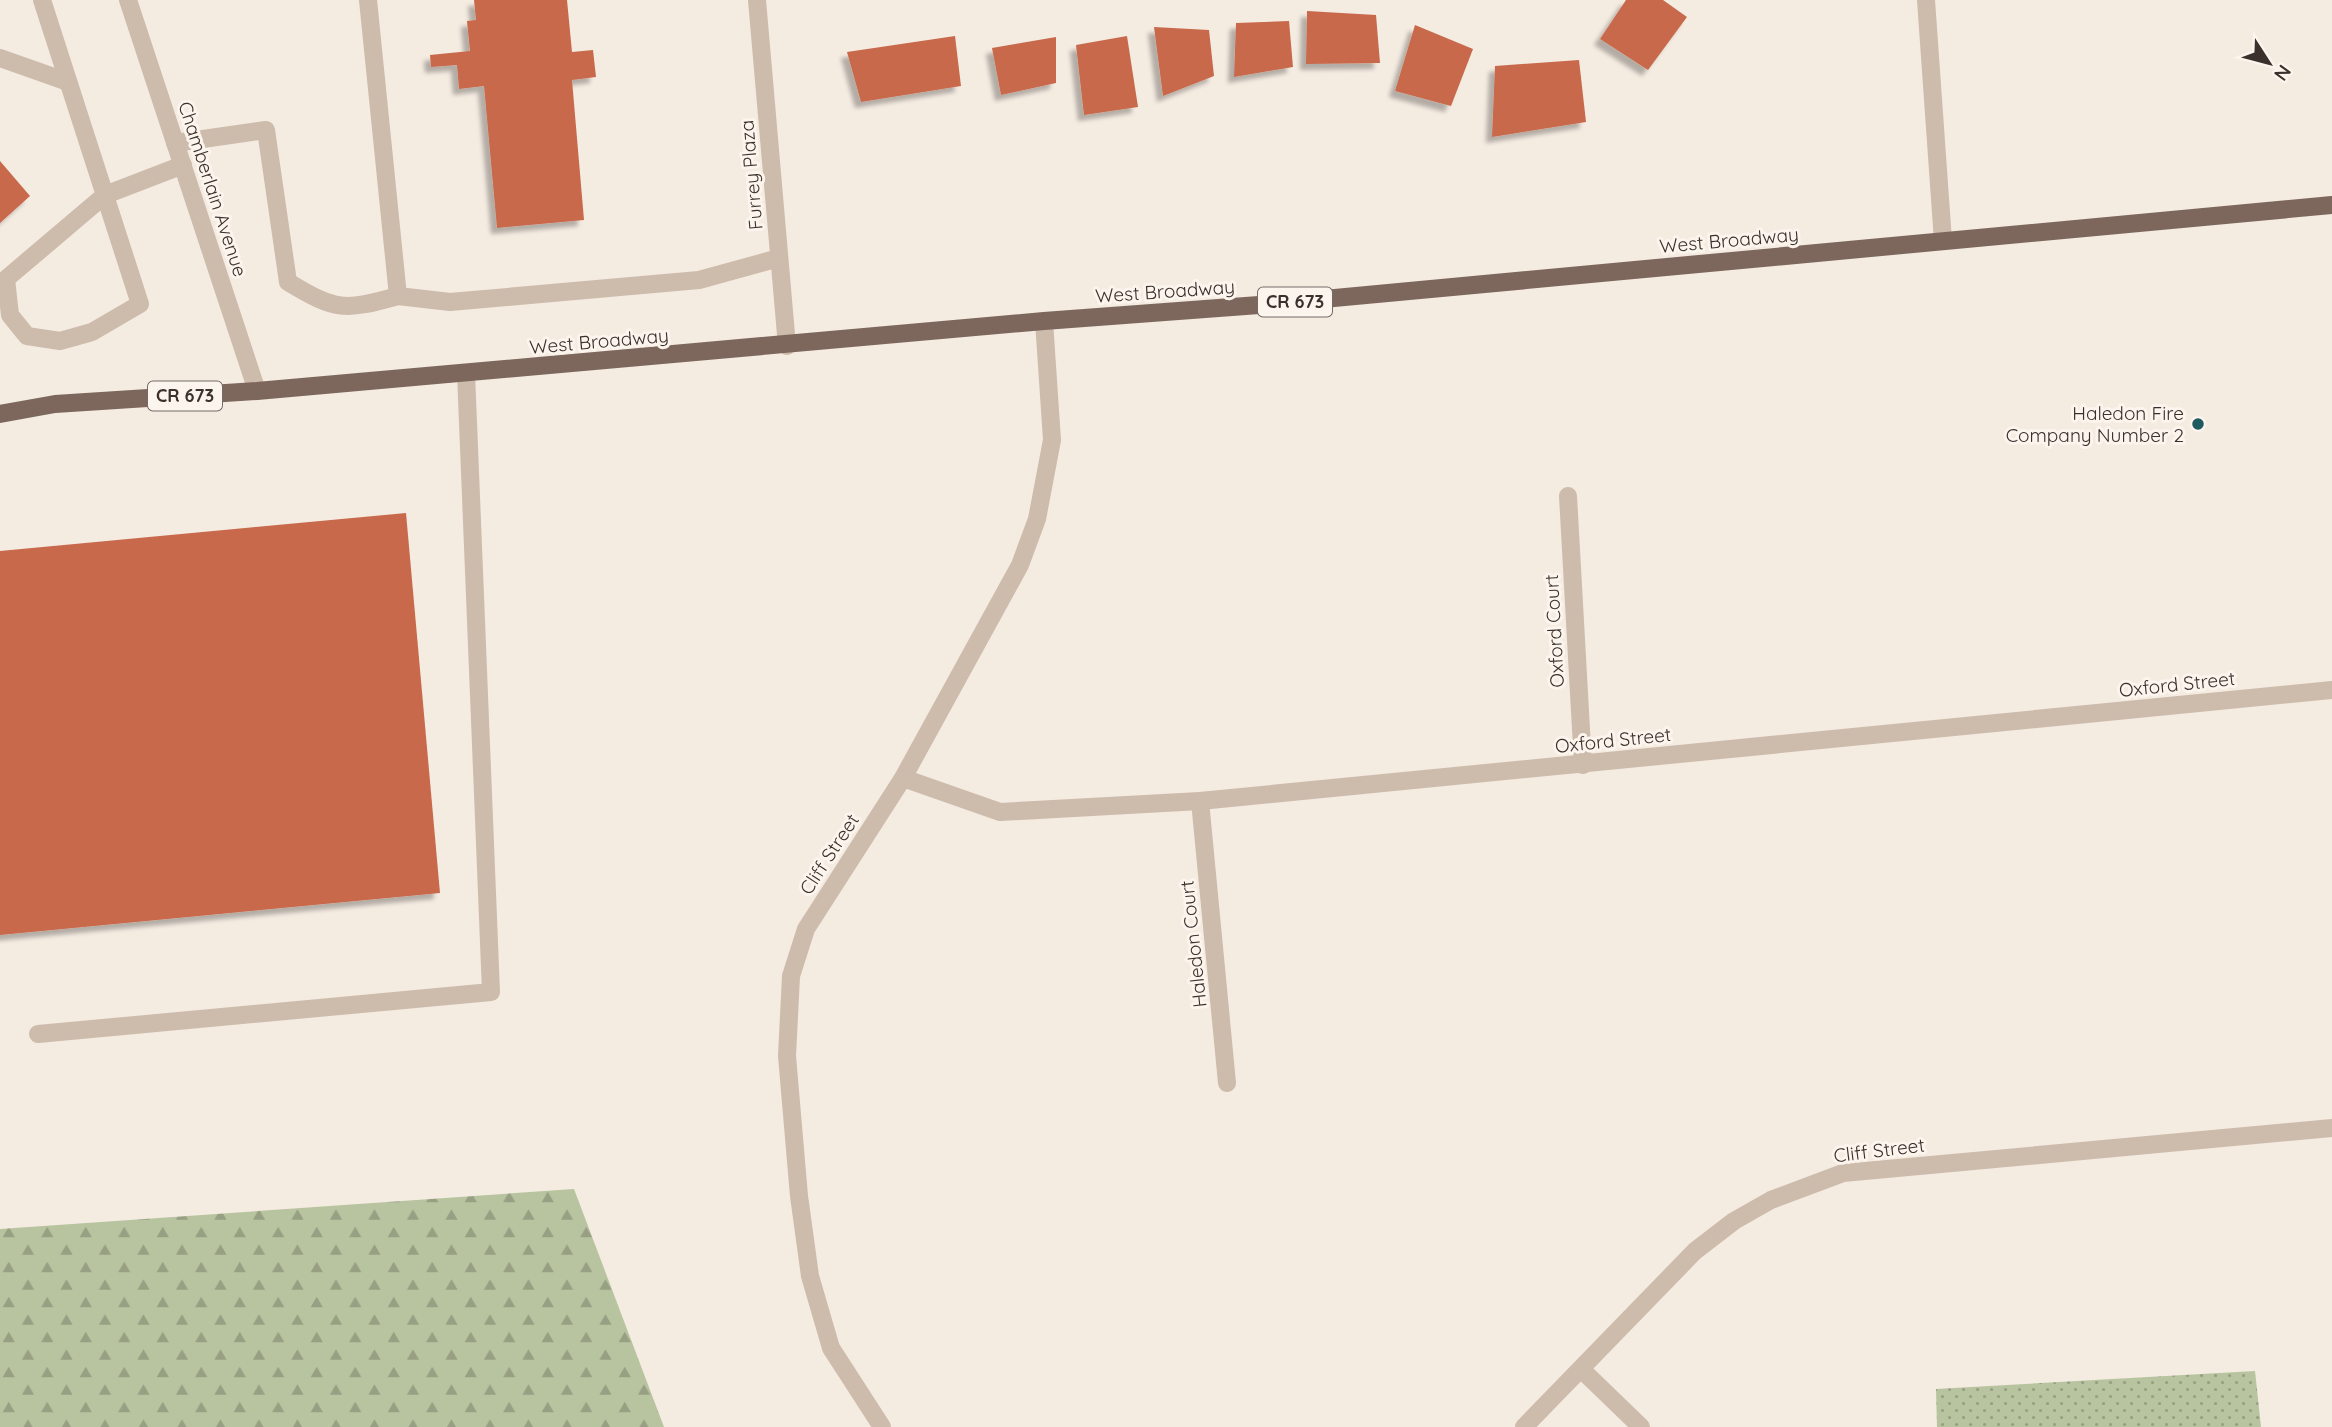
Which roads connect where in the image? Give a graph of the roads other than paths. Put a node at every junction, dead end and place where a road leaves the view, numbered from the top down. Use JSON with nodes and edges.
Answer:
{"nodes":[{"id":1,"x":42,"y":0,"type":"edge"},
{"id":2,"x":128,"y":0,"type":"edge"},
{"id":3,"x":368,"y":0,"type":"edge"},
{"id":4,"x":757,"y":0,"type":"edge"},
{"id":5,"x":1926,"y":0,"type":"edge"},
{"id":6,"x":0,"y":58,"type":"edge"},
{"id":7,"x":68,"y":82,"type":"junction"},
{"id":8,"x":175,"y":143,"type":"junction"},
{"id":9,"x":183,"y":165,"type":"junction"},
{"id":10,"x":105,"y":195,"type":"junction"},
{"id":11,"x":2332,"y":205,"type":"edge"},
{"id":12,"x":1943,"y":242,"type":"junction"},
{"id":13,"x":779,"y":258,"type":"junction"},
{"id":14,"x":398,"y":296,"type":"junction"},
{"id":15,"x":1044,"y":321,"type":"junction"},
{"id":16,"x":787,"y":346,"type":"junction"},
{"id":17,"x":466,"y":373,"type":"junction"},
{"id":18,"x":257,"y":391,"type":"junction"},
{"id":19,"x":0,"y":414,"type":"edge"},
{"id":20,"x":1568,"y":496,"type":"dead end"},
{"id":21,"x":2332,"y":690,"type":"edge"},
{"id":22,"x":1583,"y":765,"type":"junction"},
{"id":23,"x":903,"y":778,"type":"junction"},
{"id":24,"x":1200,"y":801,"type":"junction"},
{"id":25,"x":38,"y":1034,"type":"dead end"},
{"id":26,"x":1227,"y":1083,"type":"dead end"},
{"id":27,"x":2332,"y":1128,"type":"edge"},
{"id":28,"x":1581,"y":1369,"type":"junction"},
{"id":29,"x":881,"y":1427,"type":"edge"},
{"id":30,"x":1524,"y":1427,"type":"edge"},
{"id":31,"x":1641,"y":1427,"type":"edge"}],
"edges":[{"from":1,"to":7,"type":"street"},
{"from":2,"to":8,"type":"street","name":"Chamberlain Avenue"},
{"from":3,"to":14,"type":"street"},
{"from":4,"to":13,"type":"street","name":"Furrey Plaza"},
{"from":5,"to":12,"type":"street"},
{"from":6,"to":7,"type":"street"},
{"from":7,"to":10,"type":"street"},
{"from":8,"to":9,"type":"street","name":"Chamberlain Avenue"},
{"from":8,"to":14,"type":"street"},
{"from":9,"to":10,"type":"street"},
{"from":9,"to":18,"type":"street","name":"Chamberlain Avenue"},
{"from":10,"to":10,"type":"street"},
{"from":11,"to":12,"type":"main road","name":"West Broadway","number":"CR 673"},
{"from":12,"to":15,"type":"main road","name":"West Broadway","number":"CR 673"},
{"from":13,"to":14,"type":"street"},
{"from":13,"to":16,"type":"street","name":"Furrey Plaza"},
{"from":15,"to":16,"type":"main road","name":"West Broadway","number":"CR 673"},
{"from":15,"to":23,"type":"street","name":"Cliff Street"},
{"from":16,"to":17,"type":"main road","name":"West Broadway","number":"CR 673"},
{"from":17,"to":18,"type":"main road","name":"West Broadway","number":"CR 673"},
{"from":17,"to":25,"type":"street"},
{"from":18,"to":19,"type":"main road","name":"West Broadway","number":"CR 673"},
{"from":20,"to":22,"type":"street","name":"Oxford Court"},
{"from":21,"to":22,"type":"street","name":"Oxford Street"},
{"from":22,"to":24,"type":"street","name":"Oxford Street"},
{"from":23,"to":24,"type":"street","name":"Oxford Street"},
{"from":23,"to":29,"type":"street","name":"Cliff Street"},
{"from":24,"to":26,"type":"street","name":"Haledon Court"},
{"from":27,"to":28,"type":"street","name":"Cliff Street"},
{"from":28,"to":30,"type":"street","name":"Cliff Street"},
{"from":28,"to":31,"type":"street"}]}
